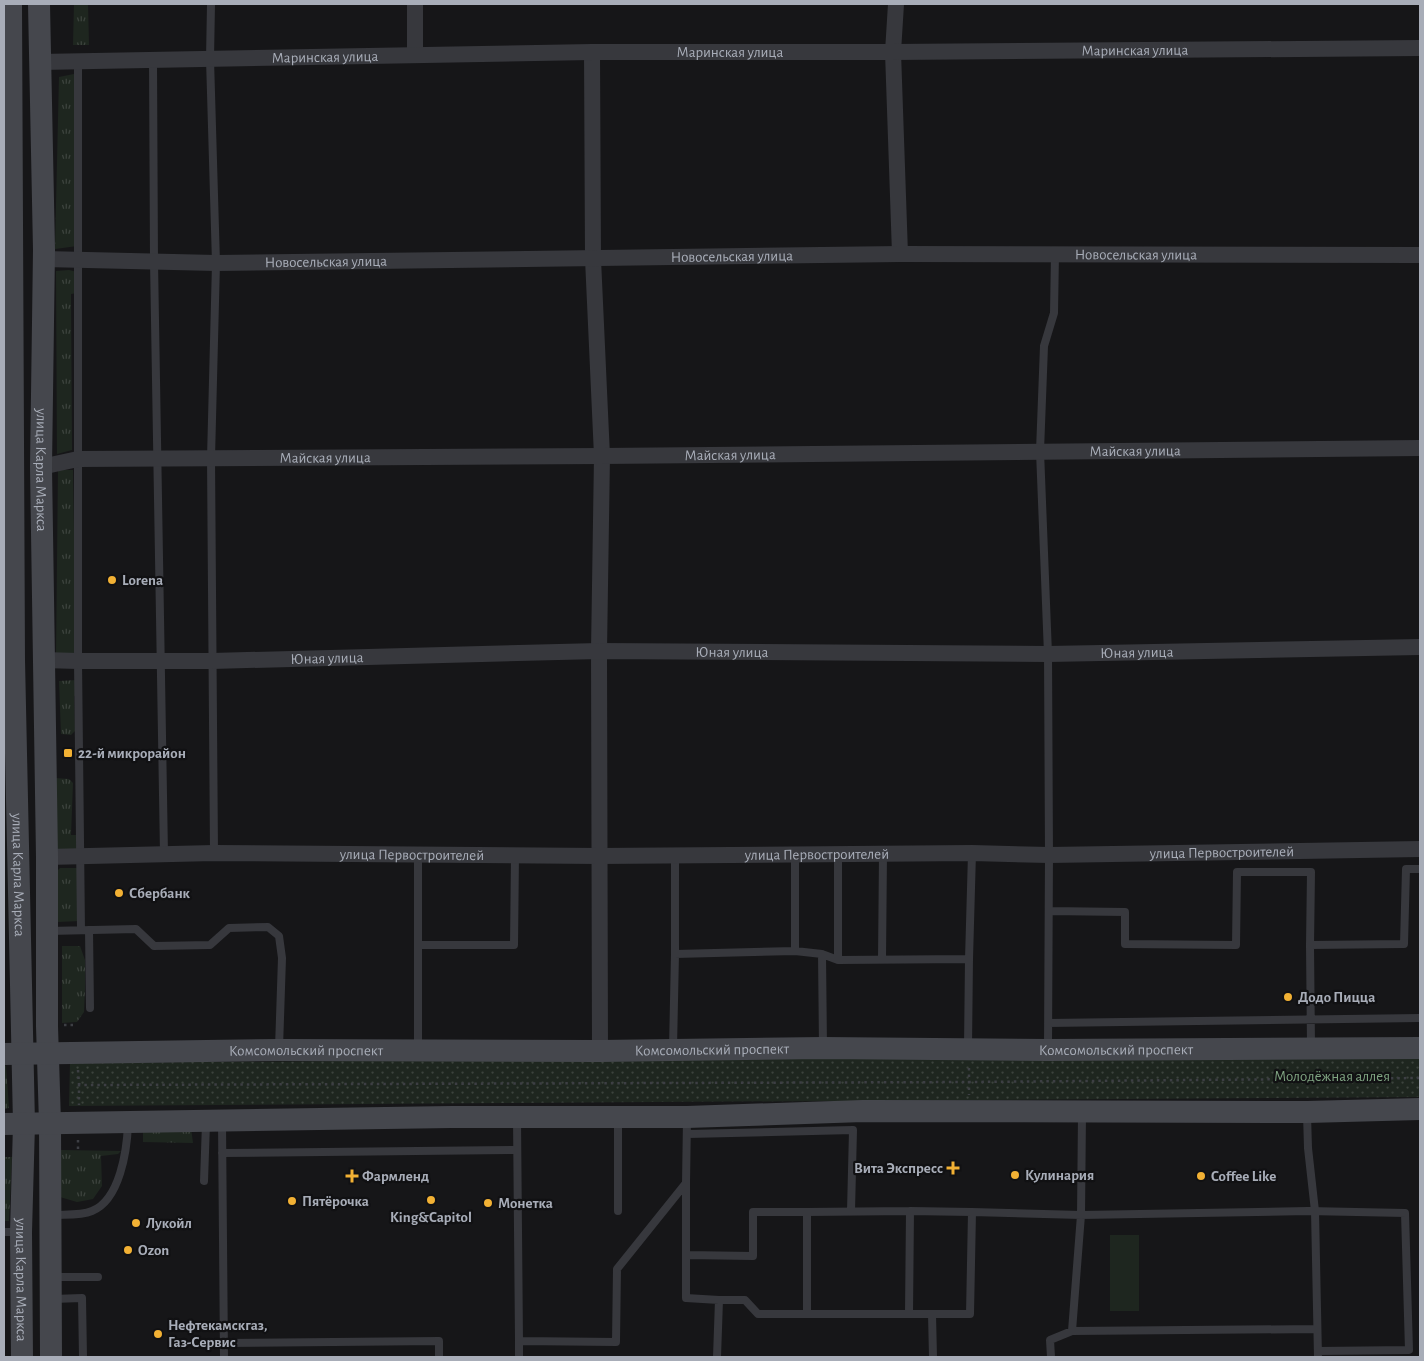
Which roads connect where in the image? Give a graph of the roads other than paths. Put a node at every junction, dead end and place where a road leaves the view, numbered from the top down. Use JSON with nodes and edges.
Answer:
{"nodes":[{"id":1,"x":11,"y":4,"type":"edge"},
{"id":2,"x":39,"y":4,"type":"edge"},
{"id":3,"x":211,"y":4,"type":"edge"},
{"id":4,"x":415,"y":4,"type":"edge"},
{"id":5,"x":896,"y":4,"type":"edge"},
{"id":6,"x":1420,"y":48,"type":"edge"},
{"id":7,"x":592,"y":52,"type":"junction"},
{"id":8,"x":893,"y":52,"type":"junction"},
{"id":9,"x":415,"y":54,"type":"junction"},
{"id":10,"x":210,"y":59,"type":"junction"},
{"id":11,"x":78,"y":60,"type":"junction"},
{"id":12,"x":153,"y":61,"type":"junction"},
{"id":13,"x":40,"y":62,"type":"junction"},
{"id":14,"x":11,"y":150,"type":"junction"},
{"id":15,"x":43,"y":151,"type":"junction"},
{"id":16,"x":8,"y":224,"type":"edge"},
{"id":17,"x":900,"y":254,"type":"junction"},
{"id":18,"x":1055,"y":254,"type":"junction"},
{"id":19,"x":1420,"y":255,"type":"edge"},
{"id":20,"x":44,"y":259,"type":"junction"},
{"id":21,"x":593,"y":259,"type":"junction"},
{"id":22,"x":79,"y":260,"type":"junction"},
{"id":23,"x":154,"y":261,"type":"junction"},
{"id":24,"x":216,"y":263,"type":"junction"},
{"id":25,"x":1420,"y":448,"type":"edge"},
{"id":26,"x":1040,"y":451,"type":"junction"},
{"id":27,"x":602,"y":456,"type":"junction"},
{"id":28,"x":211,"y":458,"type":"junction"},
{"id":29,"x":78,"y":459,"type":"junction"},
{"id":30,"x":158,"y":459,"type":"junction"},
{"id":31,"x":41,"y":467,"type":"junction"},
{"id":32,"x":8,"y":523,"type":"edge"},
{"id":33,"x":1420,"y":647,"type":"edge"},
{"id":34,"x":598,"y":652,"type":"junction"},
{"id":35,"x":1048,"y":654,"type":"junction"},
{"id":36,"x":9,"y":660,"type":"edge"},
{"id":37,"x":43,"y":660,"type":"junction"},
{"id":38,"x":161,"y":660,"type":"junction"},
{"id":39,"x":78,"y":661,"type":"junction"},
{"id":40,"x":212,"y":661,"type":"junction"},
{"id":41,"x":10,"y":710,"type":"edge"},
{"id":42,"x":1420,"y":849,"type":"edge"},
{"id":43,"x":972,"y":852,"type":"junction"},
{"id":44,"x":214,"y":853,"type":"junction"},
{"id":45,"x":883,"y":853,"type":"junction"},
{"id":46,"x":164,"y":854,"type":"junction"},
{"id":47,"x":418,"y":854,"type":"junction"},
{"id":48,"x":795,"y":854,"type":"junction"},
{"id":49,"x":838,"y":854,"type":"junction"},
{"id":50,"x":515,"y":855,"type":"junction"},
{"id":51,"x":675,"y":855,"type":"junction"},
{"id":52,"x":1049,"y":855,"type":"junction"},
{"id":53,"x":80,"y":856,"type":"junction"},
{"id":54,"x":599,"y":856,"type":"junction"},
{"id":55,"x":48,"y":857,"type":"junction"},
{"id":56,"x":1420,"y":869,"type":"edge"},
{"id":57,"x":1049,"y":911,"type":"junction"},
{"id":58,"x":85,"y":930,"type":"junction"},
{"id":59,"x":47,"y":931,"type":"junction"},
{"id":60,"x":418,"y":946,"type":"junction"},
{"id":61,"x":1310,"y":946,"type":"junction"},
{"id":62,"x":796,"y":951,"type":"junction"},
{"id":63,"x":675,"y":954,"type":"junction"},
{"id":64,"x":822,"y":954,"type":"junction"},
{"id":65,"x":882,"y":959,"type":"junction"},
{"id":66,"x":969,"y":959,"type":"junction"},
{"id":67,"x":838,"y":960,"type":"junction"},
{"id":68,"x":90,"y":1008,"type":"dead end"},
{"id":69,"x":1420,"y":1018,"type":"edge"},
{"id":70,"x":1311,"y":1019,"type":"junction"},
{"id":71,"x":1048,"y":1023,"type":"junction"},
{"id":72,"x":824,"y":1048,"type":"junction"},
{"id":73,"x":1311,"y":1048,"type":"junction"},
{"id":74,"x":1420,"y":1048,"type":"edge"},
{"id":75,"x":279,"y":1050,"type":"junction"},
{"id":76,"x":418,"y":1050,"type":"junction"},
{"id":77,"x":673,"y":1050,"type":"junction"},
{"id":78,"x":1048,"y":1050,"type":"junction"},
{"id":79,"x":600,"y":1051,"type":"junction"},
{"id":80,"x":47,"y":1053,"type":"junction"},
{"id":81,"x":13,"y":1054,"type":"edge"},
{"id":82,"x":968,"y":1057,"type":"junction"},
{"id":83,"x":1420,"y":1110,"type":"edge"},
{"id":84,"x":1082,"y":1112,"type":"junction"},
{"id":85,"x":1307,"y":1112,"type":"junction"},
{"id":86,"x":517,"y":1117,"type":"junction"},
{"id":87,"x":618,"y":1117,"type":"junction"},
{"id":88,"x":214,"y":1120,"type":"junction"},
{"id":89,"x":128,"y":1122,"type":"junction"},
{"id":90,"x":50,"y":1123,"type":"junction"},
{"id":91,"x":14,"y":1124,"type":"edge"},
{"id":92,"x":688,"y":1125,"type":"junction"},
{"id":93,"x":516,"y":1150,"type":"junction"},
{"id":94,"x":222,"y":1153,"type":"junction"},
{"id":95,"x":204,"y":1180,"type":"dead end"},
{"id":96,"x":686,"y":1183,"type":"junction"},
{"id":97,"x":618,"y":1211,"type":"dead end"},
{"id":98,"x":851,"y":1211,"type":"junction"},
{"id":99,"x":910,"y":1211,"type":"junction"},
{"id":100,"x":1315,"y":1211,"type":"junction"},
{"id":101,"x":807,"y":1212,"type":"junction"},
{"id":102,"x":972,"y":1212,"type":"junction"},
{"id":103,"x":50,"y":1215,"type":"junction"},
{"id":104,"x":1081,"y":1215,"type":"junction"},
{"id":105,"x":12,"y":1232,"type":"edge"},
{"id":106,"x":686,"y":1255,"type":"junction"},
{"id":107,"x":51,"y":1277,"type":"junction"},
{"id":108,"x":98,"y":1277,"type":"dead end"},
{"id":109,"x":51,"y":1299,"type":"junction"},
{"id":110,"x":718,"y":1300,"type":"junction"},
{"id":111,"x":808,"y":1314,"type":"junction"},
{"id":112,"x":909,"y":1314,"type":"junction"},
{"id":113,"x":932,"y":1314,"type":"junction"},
{"id":114,"x":1317,"y":1329,"type":"junction"},
{"id":115,"x":1072,"y":1332,"type":"junction"},
{"id":116,"x":519,"y":1341,"type":"junction"},
{"id":117,"x":224,"y":1343,"type":"junction"},
{"id":118,"x":1318,"y":1354,"type":"edge"},
{"id":119,"x":22,"y":1357,"type":"edge"},
{"id":120,"x":50,"y":1357,"type":"edge"},
{"id":121,"x":83,"y":1357,"type":"edge"},
{"id":122,"x":224,"y":1357,"type":"edge"},
{"id":123,"x":439,"y":1357,"type":"edge"},
{"id":124,"x":519,"y":1357,"type":"edge"},
{"id":125,"x":717,"y":1357,"type":"edge"},
{"id":126,"x":933,"y":1357,"type":"edge"},
{"id":127,"x":1051,"y":1357,"type":"edge"}],
"edges":[{"from":1,"to":14,"type":"main road","name":"улица Карла Маркса"},
{"from":2,"to":13,"type":"main road","name":"улица Карла Маркса"},
{"from":3,"to":10,"type":"lane"},
{"from":4,"to":9,"type":"street"},
{"from":5,"to":8,"type":"street"},
{"from":6,"to":8,"type":"street","name":"Маринская улица"},
{"from":7,"to":8,"type":"street","name":"Маринская улица"},
{"from":7,"to":9,"type":"street","name":"Маринская улица"},
{"from":7,"to":21,"type":"street"},
{"from":8,"to":17,"type":"street"},
{"from":9,"to":10,"type":"street","name":"Маринская улица"},
{"from":10,"to":12,"type":"street","name":"Маринская улица"},
{"from":10,"to":24,"type":"lane"},
{"from":11,"to":12,"type":"street","name":"Маринская улица"},
{"from":11,"to":13,"type":"street","name":"Маринская улица"},
{"from":11,"to":22,"type":"lane"},
{"from":12,"to":23,"type":"lane"},
{"from":13,"to":15,"type":"main road","name":"улица Карла Маркса"},
{"from":14,"to":15,"type":"main road"},
{"from":14,"to":16,"type":"main road","name":"улица Карла Маркса"},
{"from":15,"to":20,"type":"main road","name":"улица Карла Маркса"},
{"from":16,"to":32,"type":"main road","name":"улица Карла Маркса"},
{"from":17,"to":18,"type":"street","name":"Новосельская улица"},
{"from":17,"to":21,"type":"street","name":"Новосельская улица"},
{"from":18,"to":19,"type":"street","name":"Новосельская улица"},
{"from":18,"to":26,"type":"lane"},
{"from":20,"to":22,"type":"street","name":"Новосельская улица"},
{"from":20,"to":31,"type":"main road","name":"улица Карла Маркса"},
{"from":21,"to":24,"type":"street","name":"Новосельская улица"},
{"from":21,"to":27,"type":"street"},
{"from":22,"to":23,"type":"street","name":"Новосельская улица"},
{"from":22,"to":29,"type":"lane"},
{"from":23,"to":24,"type":"street","name":"Новосельская улица"},
{"from":23,"to":30,"type":"lane"},
{"from":24,"to":28,"type":"lane"},
{"from":25,"to":26,"type":"street","name":"Майская улица"},
{"from":26,"to":27,"type":"street","name":"Майская улица"},
{"from":26,"to":35,"type":"lane"},
{"from":27,"to":28,"type":"street","name":"Майская улица"},
{"from":27,"to":34,"type":"street"},
{"from":28,"to":30,"type":"street","name":"Майская улица"},
{"from":28,"to":40,"type":"lane"},
{"from":29,"to":30,"type":"street","name":"Майская улица"},
{"from":29,"to":31,"type":"street","name":"Майская улица"},
{"from":29,"to":39,"type":"lane"},
{"from":30,"to":38,"type":"lane"},
{"from":31,"to":37,"type":"main road","name":"улица Карла Маркса"},
{"from":32,"to":36,"type":"main road","name":"улица Карла Маркса"},
{"from":33,"to":35,"type":"street","name":"Юная улица"},
{"from":34,"to":35,"type":"street","name":"Юная улица"},
{"from":34,"to":40,"type":"street","name":"Юная улица"},
{"from":34,"to":54,"type":"street"},
{"from":35,"to":52,"type":"lane"},
{"from":36,"to":41,"type":"main road","name":"улица Карла Маркса"},
{"from":37,"to":39,"type":"street","name":"Юная улица"},
{"from":37,"to":55,"type":"main road","name":"улица Карла Маркса"},
{"from":38,"to":39,"type":"street","name":"Юная улица"},
{"from":38,"to":40,"type":"street","name":"Юная улица"},
{"from":38,"to":46,"type":"lane"},
{"from":39,"to":53,"type":"lane"},
{"from":40,"to":44,"type":"lane"},
{"from":41,"to":81,"type":"main road","name":"улица Карла Маркса"},
{"from":42,"to":52,"type":"street","name":"улица Первостроителей"},
{"from":43,"to":45,"type":"street","name":"улица Первостроителей"},
{"from":43,"to":52,"type":"street","name":"улица Первостроителей"},
{"from":43,"to":66,"type":"lane"},
{"from":44,"to":46,"type":"street","name":"улица Первостроителей"},
{"from":44,"to":47,"type":"street","name":"улица Первостроителей"},
{"from":45,"to":49,"type":"street","name":"улица Первостроителей"},
{"from":45,"to":65,"type":"lane"},
{"from":46,"to":53,"type":"street","name":"улица Первостроителей"},
{"from":47,"to":50,"type":"street","name":"улица Первостроителей"},
{"from":47,"to":60,"type":"lane"},
{"from":48,"to":49,"type":"street","name":"улица Первостроителей"},
{"from":48,"to":51,"type":"street","name":"улица Первостроителей"},
{"from":48,"to":62,"type":"lane"},
{"from":49,"to":67,"type":"lane"},
{"from":50,"to":54,"type":"street","name":"улица Первостроителей"},
{"from":50,"to":60,"type":"lane"},
{"from":51,"to":54,"type":"street","name":"улица Первостроителей"},
{"from":51,"to":63,"type":"lane"},
{"from":52,"to":57,"type":"lane"},
{"from":53,"to":55,"type":"street","name":"улица Первостроителей"},
{"from":53,"to":58,"type":"lane"},
{"from":54,"to":79,"type":"street"},
{"from":55,"to":59,"type":"main road","name":"улица Карла Маркса"},
{"from":56,"to":61,"type":"lane"},
{"from":57,"to":61,"type":"lane"},
{"from":57,"to":71,"type":"lane"},
{"from":58,"to":59,"type":"lane"},
{"from":58,"to":68,"type":"lane"},
{"from":58,"to":75,"type":"lane"},
{"from":59,"to":80,"type":"main road","name":"улица Карла Маркса"},
{"from":60,"to":76,"type":"lane"},
{"from":61,"to":70,"type":"lane"},
{"from":62,"to":63,"type":"lane"},
{"from":62,"to":64,"type":"lane"},
{"from":63,"to":77,"type":"lane"},
{"from":64,"to":67,"type":"lane"},
{"from":64,"to":72,"type":"lane"},
{"from":65,"to":66,"type":"lane"},
{"from":65,"to":67,"type":"lane"},
{"from":66,"to":82,"type":"lane"},
{"from":69,"to":70,"type":"lane"},
{"from":70,"to":71,"type":"lane"},
{"from":70,"to":73,"type":"lane"},
{"from":71,"to":78,"type":"lane"},
{"from":72,"to":77,"type":"main road","name":"Комсомольский проспект"},
{"from":72,"to":82,"type":"main road","name":"Комсомольский проспект"},
{"from":73,"to":74,"type":"main road","name":"Комсомольский проспект"},
{"from":73,"to":78,"type":"main road","name":"Комсомольский проспект"},
{"from":75,"to":76,"type":"main road","name":"Комсомольский проспект"},
{"from":75,"to":80,"type":"main road","name":"Комсомольский проспект"},
{"from":76,"to":79,"type":"main road","name":"Комсомольский проспект"},
{"from":77,"to":79,"type":"main road","name":"Комсомольский проспект"},
{"from":78,"to":82,"type":"main road","name":"Комсомольский проспект"},
{"from":80,"to":81,"type":"main road","name":"Комсомольский проспект"},
{"from":80,"to":90,"type":"main road","name":"улица Карла Маркса"},
{"from":81,"to":91,"type":"main road","name":"улица Карла Маркса"},
{"from":83,"to":85,"type":"main road"},
{"from":84,"to":85,"type":"main road"},
{"from":84,"to":92,"type":"main road"},
{"from":84,"to":104,"type":"lane"},
{"from":85,"to":100,"type":"lane"},
{"from":86,"to":87,"type":"main road"},
{"from":86,"to":88,"type":"main road"},
{"from":86,"to":93,"type":"lane"},
{"from":87,"to":92,"type":"main road"},
{"from":87,"to":97,"type":"lane"},
{"from":88,"to":89,"type":"main road"},
{"from":88,"to":94,"type":"lane"},
{"from":88,"to":95,"type":"lane"},
{"from":89,"to":90,"type":"main road"},
{"from":89,"to":103,"type":"lane"},
{"from":90,"to":91,"type":"main road"},
{"from":90,"to":103,"type":"main road","name":"улица Карла Маркса"},
{"from":91,"to":105,"type":"main road","name":"улица Карла Маркса"},
{"from":92,"to":96,"type":"lane"},
{"from":92,"to":98,"type":"lane"},
{"from":93,"to":94,"type":"lane"},
{"from":93,"to":116,"type":"lane"},
{"from":94,"to":117,"type":"lane"},
{"from":96,"to":106,"type":"lane"},
{"from":96,"to":116,"type":"lane"},
{"from":98,"to":99,"type":"lane"},
{"from":98,"to":101,"type":"lane"},
{"from":99,"to":102,"type":"lane"},
{"from":99,"to":112,"type":"lane"},
{"from":100,"to":104,"type":"lane"},
{"from":100,"to":114,"type":"lane"},
{"from":100,"to":118,"type":"lane"},
{"from":101,"to":106,"type":"lane"},
{"from":101,"to":111,"type":"lane"},
{"from":102,"to":104,"type":"lane"},
{"from":102,"to":113,"type":"lane"},
{"from":103,"to":107,"type":"main road","name":"улица Карла Маркса"},
{"from":104,"to":115,"type":"lane"},
{"from":105,"to":119,"type":"main road","name":"улица Карла Маркса"},
{"from":106,"to":110,"type":"lane"},
{"from":107,"to":108,"type":"lane"},
{"from":107,"to":109,"type":"main road","name":"улица Карла Маркса"},
{"from":109,"to":120,"type":"main road","name":"улица Карла Маркса"},
{"from":109,"to":121,"type":"lane"},
{"from":110,"to":111,"type":"lane"},
{"from":110,"to":125,"type":"lane"},
{"from":111,"to":112,"type":"lane"},
{"from":112,"to":113,"type":"lane"},
{"from":113,"to":126,"type":"lane"},
{"from":114,"to":115,"type":"lane"},
{"from":114,"to":118,"type":"lane"},
{"from":115,"to":127,"type":"lane"},
{"from":116,"to":124,"type":"lane"},
{"from":117,"to":122,"type":"lane"},
{"from":117,"to":123,"type":"lane"}]}
